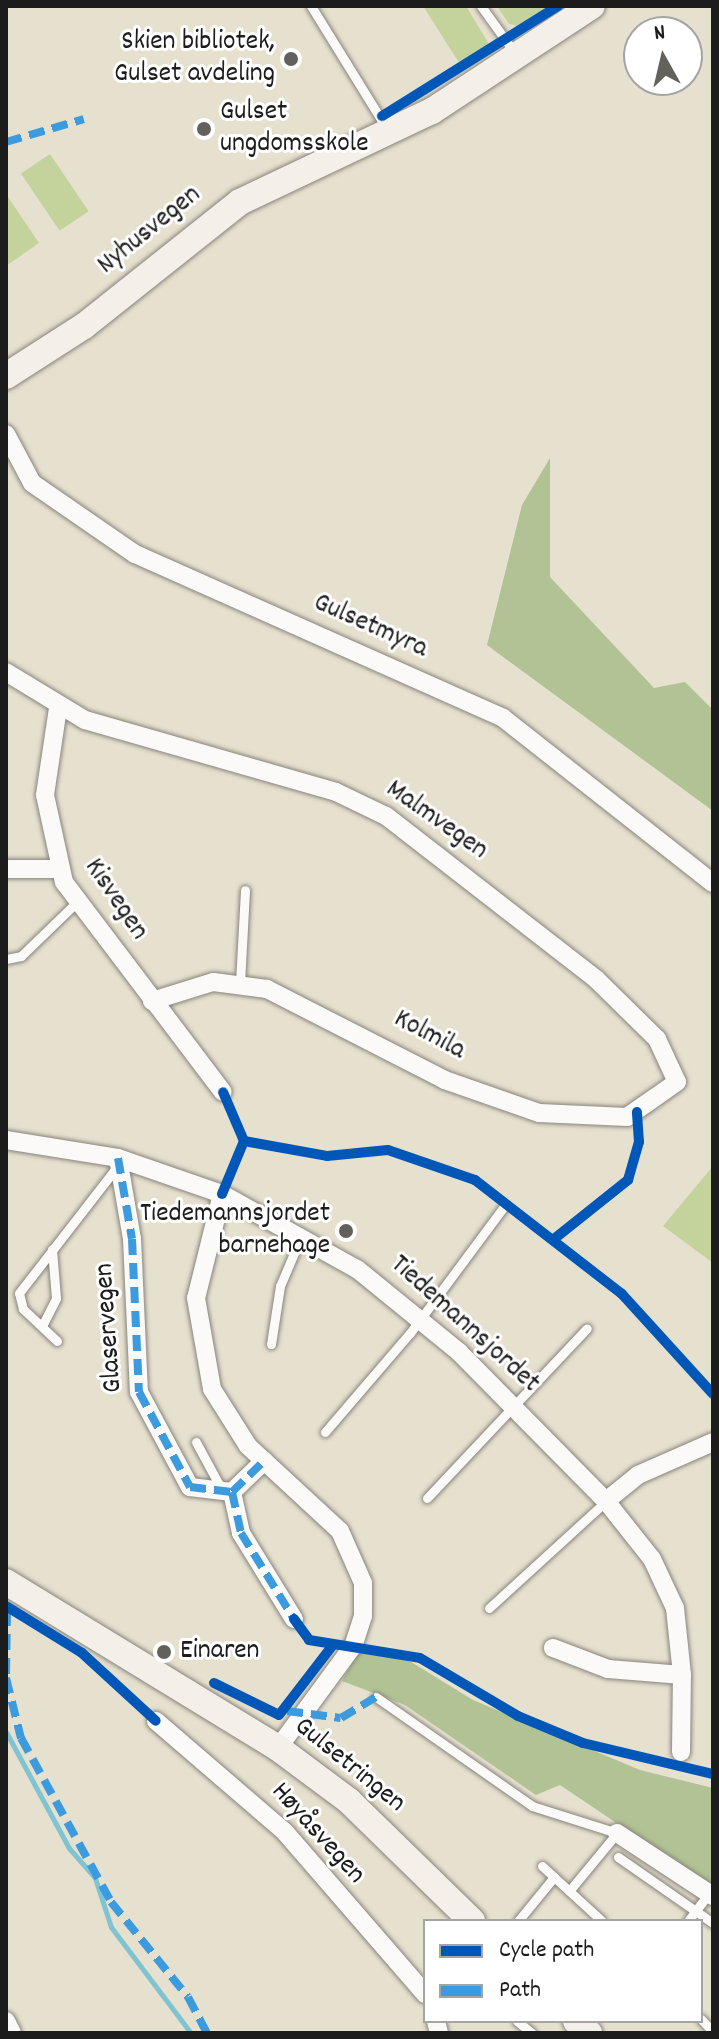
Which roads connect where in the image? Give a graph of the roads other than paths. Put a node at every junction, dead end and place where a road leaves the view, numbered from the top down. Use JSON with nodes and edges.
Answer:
{"nodes":[{"id":1,"x":311,"y":6,"type":"edge"},
{"id":2,"x":481,"y":6,"type":"edge"},
{"id":3,"x":592,"y":6,"type":"edge"},
{"id":4,"x":518,"y":58,"type":"junction"},
{"id":5,"x":388,"y":132,"type":"junction"},
{"id":6,"x":6,"y":376,"type":"edge"},
{"id":7,"x":6,"y":434,"type":"edge"},
{"id":8,"x":6,"y":672,"type":"edge"},
{"id":9,"x":58,"y":708,"type":"junction"},
{"id":10,"x":6,"y":869,"type":"edge"},
{"id":11,"x":59,"y":869,"type":"junction"},
{"id":12,"x":713,"y":883,"type":"edge"},
{"id":13,"x":245,"y":890,"type":"dead end"},
{"id":14,"x":77,"y":902,"type":"junction"},
{"id":15,"x":6,"y":959,"type":"edge"},
{"id":16,"x":240,"y":983,"type":"junction"},
{"id":17,"x":152,"y":1001,"type":"junction"},
{"id":18,"x":677,"y":1082,"type":"joint"},
{"id":19,"x":223,"y":1092,"type":"dead end"},
{"id":20,"x":6,"y":1140,"type":"edge"},
{"id":21,"x":117,"y":1163,"type":"junction"},
{"id":22,"x":222,"y":1194,"type":"junction"},
{"id":23,"x":503,"y":1208,"type":"dead end"},
{"id":24,"x":300,"y":1239,"type":"junction"},
{"id":25,"x":52,"y":1249,"type":"junction"},
{"id":26,"x":422,"y":1318,"type":"junction"},
{"id":27,"x":42,"y":1326,"type":"junction"},
{"id":28,"x":587,"y":1328,"type":"dead end"},
{"id":29,"x":57,"y":1341,"type":"dead end"},
{"id":30,"x":271,"y":1344,"type":"dead end"},
{"id":31,"x":515,"y":1406,"type":"junction"},
{"id":32,"x":325,"y":1432,"type":"dead end"},
{"id":33,"x":196,"y":1442,"type":"dead end"},
{"id":34,"x":713,"y":1442,"type":"edge"},
{"id":35,"x":264,"y":1461,"type":"junction"},
{"id":36,"x":228,"y":1492,"type":"junction"},
{"id":37,"x":427,"y":1498,"type":"dead end"},
{"id":38,"x":606,"y":1501,"type":"junction"},
{"id":39,"x":6,"y":1582,"type":"edge"},
{"id":40,"x":489,"y":1608,"type":"dead end"},
{"id":41,"x":294,"y":1619,"type":"dead end"},
{"id":42,"x":553,"y":1648,"type":"dead end"},
{"id":43,"x":682,"y":1675,"type":"junction"},
{"id":44,"x":376,"y":1697,"type":"dead end"},
{"id":45,"x":156,"y":1721,"type":"dead end"},
{"id":46,"x":278,"y":1748,"type":"junction"},
{"id":47,"x":681,"y":1752,"type":"dead end"},
{"id":48,"x":617,"y":1833,"type":"junction"},
{"id":49,"x":618,"y":1857,"type":"dead end"},
{"id":50,"x":542,"y":1866,"type":"dead end"},
{"id":51,"x":554,"y":1877,"type":"junction"},
{"id":52,"x":569,"y":1891,"type":"junction"},
{"id":53,"x":711,"y":1894,"type":"edge"},
{"id":54,"x":695,"y":1911,"type":"junction"},
{"id":55,"x":470,"y":1919,"type":"edge"},
{"id":56,"x":520,"y":1919,"type":"edge"},
{"id":57,"x":600,"y":1919,"type":"edge"},
{"id":58,"x":689,"y":1919,"type":"edge"},
{"id":59,"x":713,"y":1923,"type":"edge"},
{"id":60,"x":423,"y":1991,"type":"edge"},
{"id":61,"x":6,"y":2021,"type":"edge"},
{"id":62,"x":12,"y":2033,"type":"edge"}],
"edges":[{"from":1,"to":5,"type":"lane"},
{"from":2,"to":4,"type":"lane"},
{"from":3,"to":4,"type":"street","name":"Nyhusvegen"},
{"from":4,"to":5,"type":"street","name":"Nyhusvegen"},
{"from":5,"to":6,"type":"street","name":"Nyhusvegen"},
{"from":7,"to":12,"type":"street","name":"Gulsetmyra"},
{"from":8,"to":9,"type":"street","name":"Malmvegen"},
{"from":9,"to":11,"type":"street","name":"Kisvegen"},
{"from":9,"to":18,"type":"street","name":"Malmvegen"},
{"from":10,"to":11,"type":"street"},
{"from":11,"to":14,"type":"street","name":"Kisvegen"},
{"from":13,"to":16,"type":"lane"},
{"from":14,"to":15,"type":"lane"},
{"from":14,"to":17,"type":"street","name":"Kisvegen"},
{"from":16,"to":17,"type":"street","name":"Kolmila"},
{"from":16,"to":18,"type":"street","name":"Kolmila"},
{"from":17,"to":19,"type":"street","name":"Kisvegen"},
{"from":20,"to":21,"type":"street"},
{"from":21,"to":22,"type":"street"},
{"from":21,"to":25,"type":"lane"},
{"from":21,"to":36,"type":"street","name":"Glaservegen"},
{"from":22,"to":24,"type":"street","name":"Tiedemannsjordet"},
{"from":22,"to":35,"type":"street"},
{"from":23,"to":26,"type":"lane"},
{"from":24,"to":26,"type":"street","name":"Tiedemannsjordet"},
{"from":24,"to":30,"type":"lane"},
{"from":25,"to":27,"type":"lane"},
{"from":25,"to":27,"type":"lane"},
{"from":26,"to":31,"type":"street","name":"Tiedemannsjordet"},
{"from":26,"to":32,"type":"lane"},
{"from":27,"to":29,"type":"lane"},
{"from":28,"to":31,"type":"lane"},
{"from":31,"to":37,"type":"lane"},
{"from":31,"to":38,"type":"street","name":"Tiedemannsjordet"},
{"from":33,"to":36,"type":"lane"},
{"from":34,"to":38,"type":"street"},
{"from":35,"to":36,"type":"street"},
{"from":35,"to":46,"type":"street"},
{"from":36,"to":41,"type":"street"},
{"from":38,"to":40,"type":"lane"},
{"from":38,"to":43,"type":"street","name":"Tiedemannsjordet"},
{"from":39,"to":46,"type":"street","name":"Gulsetringen"},
{"from":42,"to":43,"type":"street"},
{"from":43,"to":47,"type":"street","name":"Tiedemannsjordet"},
{"from":44,"to":48,"type":"lane"},
{"from":45,"to":60,"type":"street","name":"Høyåsvegen"},
{"from":46,"to":55,"type":"street","name":"Gulsetringen"},
{"from":48,"to":52,"type":"lane"},
{"from":48,"to":53,"type":"street"},
{"from":49,"to":54,"type":"lane"},
{"from":50,"to":51,"type":"lane"},
{"from":51,"to":52,"type":"lane"},
{"from":51,"to":56,"type":"lane"},
{"from":52,"to":57,"type":"lane"},
{"from":53,"to":54,"type":"lane"},
{"from":54,"to":58,"type":"lane"},
{"from":54,"to":59,"type":"lane"},
{"from":61,"to":62,"type":"street"}]}
